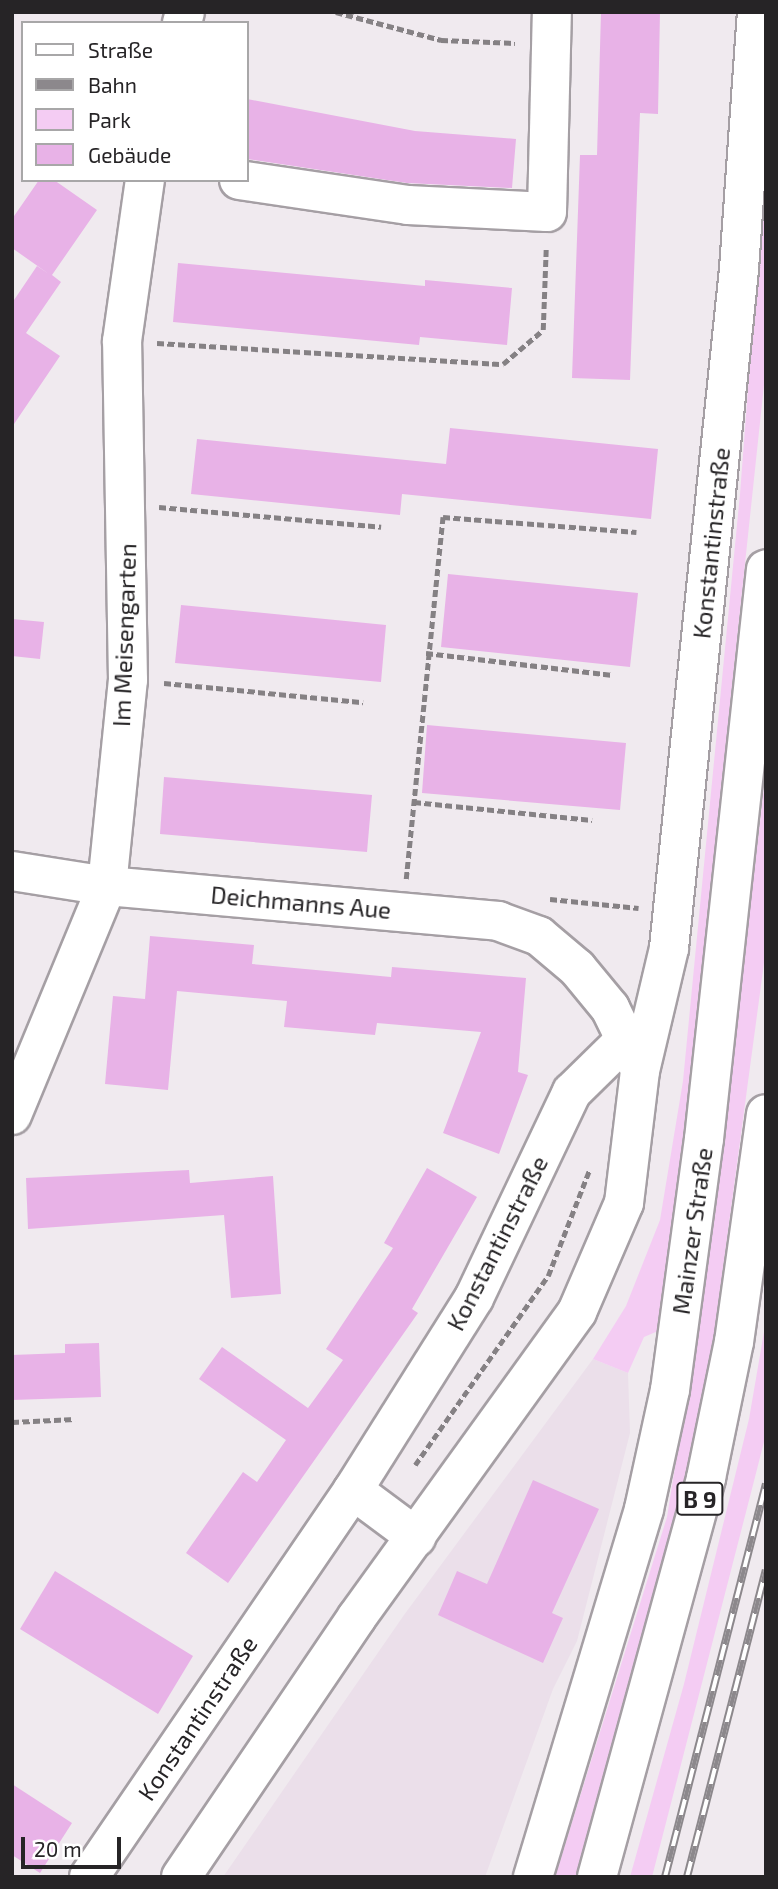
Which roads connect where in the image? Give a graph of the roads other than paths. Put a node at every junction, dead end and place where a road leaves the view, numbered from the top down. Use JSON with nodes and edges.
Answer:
{"nodes":[{"id":1,"x":757,"y":12,"type":"edge"},
{"id":2,"x":551,"y":29,"type":"edge"},
{"id":3,"x":248,"y":181,"type":"edge"},
{"id":4,"x":145,"y":182,"type":"edge"},
{"id":5,"x":766,"y":569,"type":"edge"},
{"id":6,"x":12,"y":871,"type":"edge"},
{"id":7,"x":107,"y":886,"type":"junction"},
{"id":8,"x":634,"y":1055,"type":"junction"},
{"id":9,"x":766,"y":1114,"type":"edge"},
{"id":10,"x":12,"y":1115,"type":"edge"},
{"id":11,"x":353,"y":1490,"type":"junction"},
{"id":12,"x":416,"y":1537,"type":"junction"},
{"id":13,"x":89,"y":1877,"type":"edge"},
{"id":14,"x":181,"y":1877,"type":"edge"},
{"id":15,"x":534,"y":1877,"type":"edge"},
{"id":16,"x":597,"y":1877,"type":"edge"}],
"edges":[{"from":1,"to":8,"type":"street","name":"Konstantinstraße"},
{"from":2,"to":3,"type":"street"},
{"from":4,"to":7,"type":"street","name":"Im Meisengarten"},
{"from":5,"to":15,"type":"street","name":"Mainzer Straße","number":"B 9"},
{"from":6,"to":7,"type":"street","name":"Deichmanns Aue"},
{"from":7,"to":8,"type":"street","name":"Deichmanns Aue"},
{"from":7,"to":10,"type":"street","name":"Im Meisengarten"},
{"from":8,"to":11,"type":"street","name":"Konstantinstraße"},
{"from":8,"to":12,"type":"street","name":"Konstantinstraße"},
{"from":9,"to":16,"type":"street","number":"B 9"},
{"from":11,"to":12,"type":"street"},
{"from":11,"to":13,"type":"street","name":"Konstantinstraße"},
{"from":12,"to":14,"type":"street","name":"Konstantinstraße"}]}
